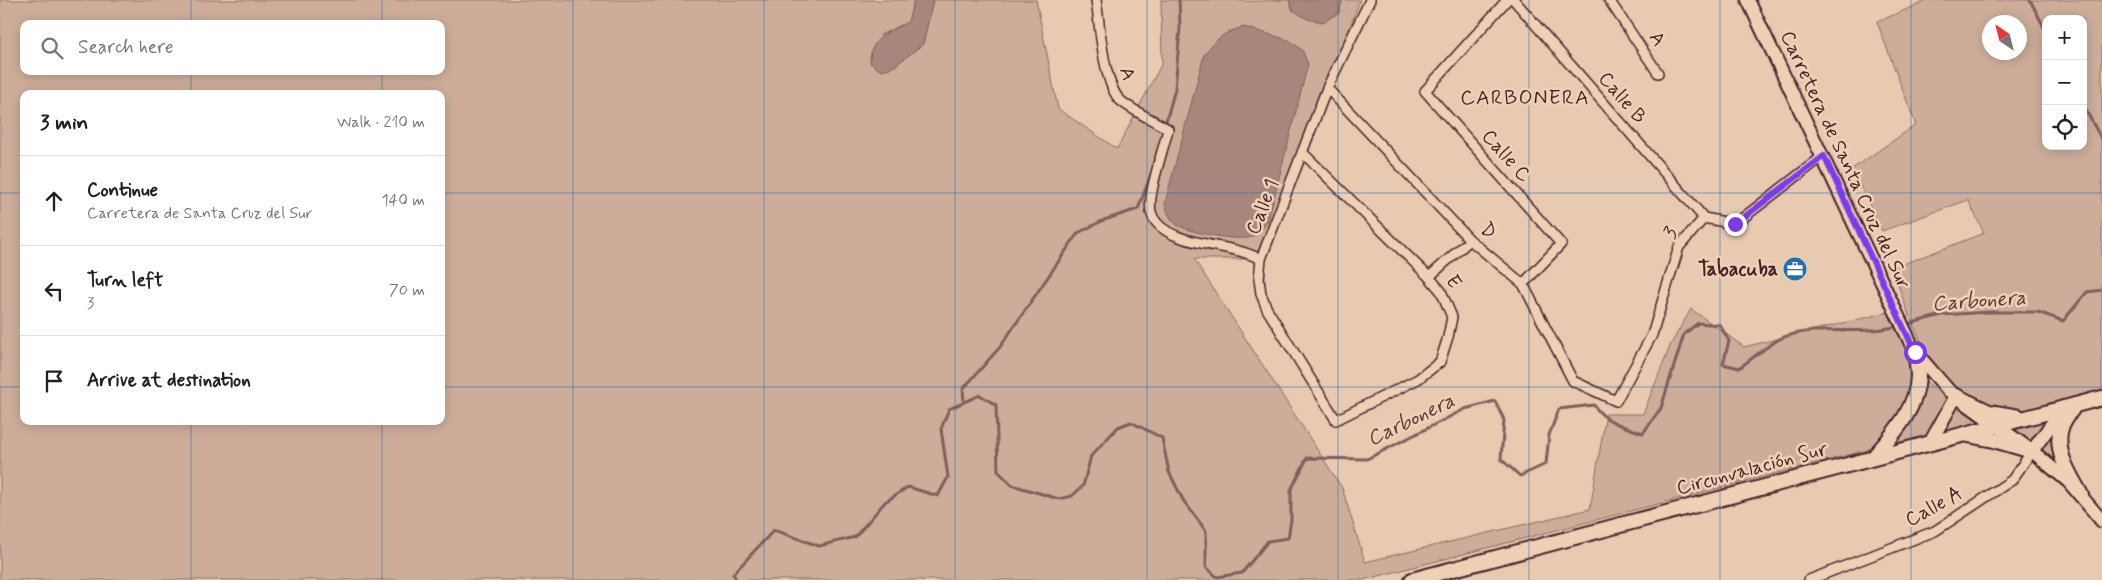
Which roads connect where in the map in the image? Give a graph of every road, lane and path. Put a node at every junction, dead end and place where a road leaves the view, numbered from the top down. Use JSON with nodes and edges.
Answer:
{"nodes":[{"id":1,"x":1096,"y":0,"type":"edge"},
{"id":2,"x":1370,"y":0,"type":"edge"},
{"id":3,"x":1507,"y":0,"type":"edge"},
{"id":4,"x":1514,"y":0,"type":"edge"},
{"id":5,"x":1609,"y":0,"type":"edge"},
{"id":6,"x":1748,"y":0,"type":"edge"},
{"id":7,"x":1658,"y":73,"type":"dead end"},
{"id":8,"x":1327,"y":88,"type":"junction"},
{"id":9,"x":1302,"y":152,"type":"junction"},
{"id":10,"x":1824,"y":156,"type":"junction"},
{"id":11,"x":1704,"y":218,"type":"junction"},
{"id":12,"x":1470,"y":240,"type":"junction"},
{"id":13,"x":1261,"y":259,"type":"junction"},
{"id":14,"x":1429,"y":277,"type":"junction"},
{"id":15,"x":1523,"y":284,"type":"junction"},
{"id":16,"x":1915,"y":352,"type":"junction"},
{"id":17,"x":1956,"y":396,"type":"junction"},
{"id":18,"x":2102,"y":398,"type":"edge"},
{"id":19,"x":1616,"y":401,"type":"joint"},
{"id":20,"x":2069,"y":406,"type":"junction"},
{"id":21,"x":2025,"y":418,"type":"junction"},
{"id":22,"x":1336,"y":420,"type":"joint"},
{"id":23,"x":1995,"y":426,"type":"junction"},
{"id":24,"x":1964,"y":435,"type":"junction"},
{"id":25,"x":1930,"y":443,"type":"junction"},
{"id":26,"x":2032,"y":451,"type":"junction"},
{"id":27,"x":1874,"y":457,"type":"junction"},
{"id":28,"x":2082,"y":495,"type":"junction"},
{"id":29,"x":2102,"y":521,"type":"edge"},
{"id":30,"x":1412,"y":580,"type":"edge"},
{"id":31,"x":1809,"y":580,"type":"edge"}],
"edges":[{"from":1,"to":13,"type":"street","name":"A"},
{"from":2,"to":8,"type":"street","name":"Calle 1"},
{"from":3,"to":15,"type":"street","name":"Calle C"},
{"from":4,"to":11,"type":"street","name":"Calle B"},
{"from":5,"to":7,"type":"street","name":"A"},
{"from":6,"to":10,"type":"main road","name":"Carretera de Santa Cruz del Sur"},
{"from":8,"to":9,"type":"street","name":"Calle 1"},
{"from":8,"to":12,"type":"street","name":"D"},
{"from":9,"to":13,"type":"street","name":"Calle 1"},
{"from":9,"to":14,"type":"street","name":"E"},
{"from":10,"to":11,"type":"street","name":"3"},
{"from":10,"to":16,"type":"main road","name":"Carretera de Santa Cruz del Sur"},
{"from":11,"to":19,"type":"street","name":"3"},
{"from":12,"to":14,"type":"street"},
{"from":12,"to":15,"type":"street","name":"D"},
{"from":13,"to":22,"type":"street","name":"Calle 1"},
{"from":14,"to":22,"type":"street","name":"E"},
{"from":15,"to":19,"type":"street","name":"D"},
{"from":16,"to":17,"type":"main road","name":"Carretera de Santa Cruz del Sur"},
{"from":16,"to":27,"type":"main road"},
{"from":17,"to":21,"type":"main road"},
{"from":17,"to":23,"type":"main road","name":"Carretera de Santa Cruz del Sur"},
{"from":17,"to":25,"type":"main road"},
{"from":18,"to":20,"type":"main road","name":"Circunvalación Sur"},
{"from":20,"to":21,"type":"main road","name":"Circunvalación Sur"},
{"from":20,"to":26,"type":"main road"},
{"from":20,"to":28,"type":"main road"},
{"from":21,"to":23,"type":"main road","name":"Circunvalación Sur"},
{"from":23,"to":24,"type":"main road","name":"Circunvalación Sur"},
{"from":23,"to":26,"type":"main road","name":"Carretera de Santa Cruz del Sur"},
{"from":24,"to":25,"type":"main road","name":"Circunvalación Sur"},
{"from":24,"to":26,"type":"main road"},
{"from":25,"to":27,"type":"main road","name":"Circunvalación Sur"},
{"from":26,"to":28,"type":"main road","name":"Carretera de Santa Cruz del Sur"},
{"from":26,"to":31,"type":"street","name":"Calle A"},
{"from":27,"to":30,"type":"main road","name":"Circunvalación Sur"},
{"from":28,"to":29,"type":"main road","name":"Carretera de Santa Cruz del Sur"}]}
